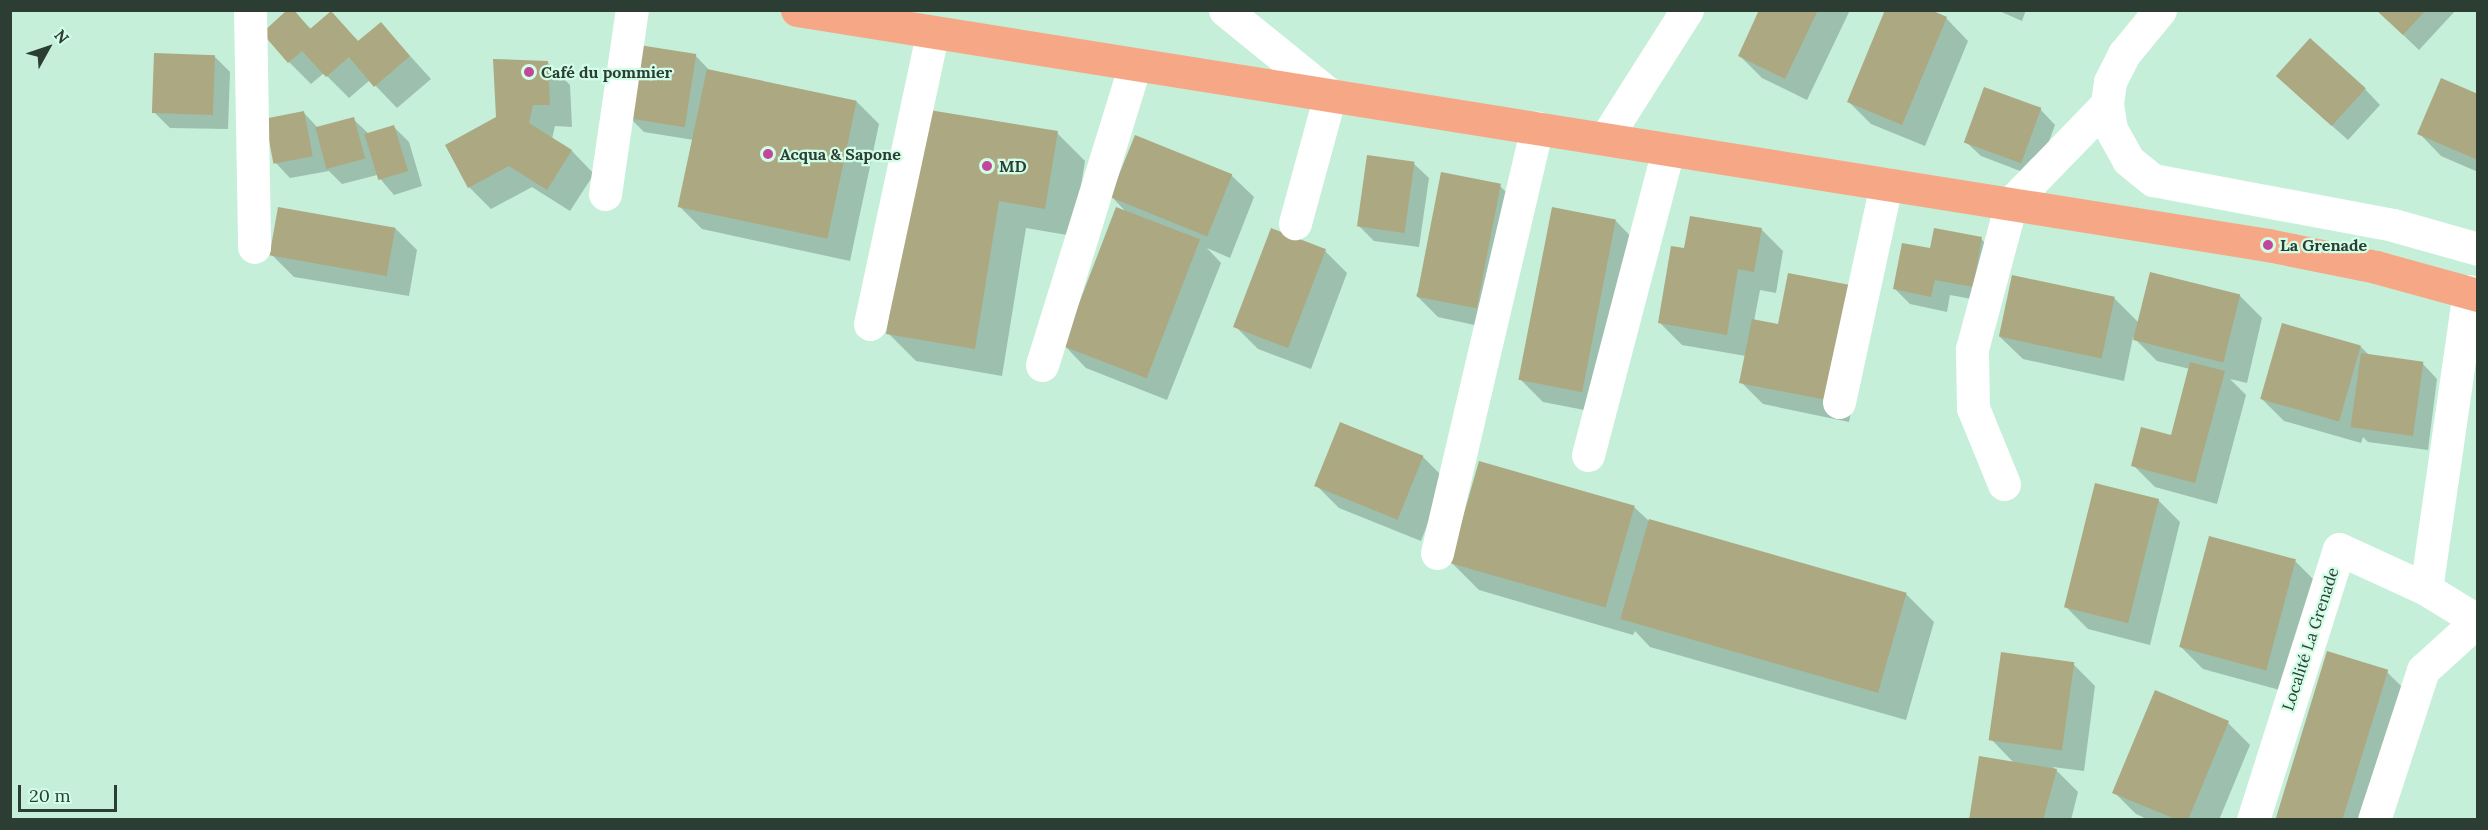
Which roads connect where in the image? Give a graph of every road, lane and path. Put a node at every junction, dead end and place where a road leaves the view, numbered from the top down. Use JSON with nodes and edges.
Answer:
{"nodes":[{"id":1,"x":250,"y":10,"type":"edge"},
{"id":2,"x":632,"y":10,"type":"edge"},
{"id":3,"x":797,"y":10,"type":"edge"},
{"id":4,"x":1225,"y":10,"type":"edge"},
{"id":5,"x":1687,"y":10,"type":"edge"},
{"id":6,"x":2160,"y":10,"type":"edge"},
{"id":7,"x":932,"y":34,"type":"junction"},
{"id":8,"x":1135,"y":64,"type":"junction"},
{"id":9,"x":1330,"y":95,"type":"junction"},
{"id":10,"x":2107,"y":104,"type":"junction"},
{"id":11,"x":1537,"y":128,"type":"junction"},
{"id":12,"x":1605,"y":139,"type":"junction"},
{"id":13,"x":1668,"y":149,"type":"junction"},
{"id":14,"x":1886,"y":184,"type":"junction"},
{"id":15,"x":605,"y":194,"type":"dead end"},
{"id":16,"x":2011,"y":203,"type":"junction"},
{"id":17,"x":1296,"y":223,"type":"dead end"},
{"id":18,"x":254,"y":247,"type":"dead end"},
{"id":19,"x":2478,"y":249,"type":"edge"},
{"id":20,"x":2473,"y":293,"type":"edge"},
{"id":21,"x":870,"y":324,"type":"dead end"},
{"id":22,"x":1042,"y":365,"type":"dead end"},
{"id":23,"x":1839,"y":402,"type":"dead end"},
{"id":24,"x":1588,"y":455,"type":"dead end"},
{"id":25,"x":2004,"y":483,"type":"dead end"},
{"id":26,"x":1437,"y":553,"type":"dead end"},
{"id":27,"x":2426,"y":589,"type":"junction"},
{"id":28,"x":2477,"y":621,"type":"edge"},
{"id":29,"x":2253,"y":819,"type":"edge"},
{"id":30,"x":2374,"y":819,"type":"edge"}],
"edges":[{"from":1,"to":18,"type":"street"},
{"from":2,"to":15,"type":"street"},
{"from":3,"to":7,"type":"main road"},
{"from":4,"to":9,"type":"street"},
{"from":5,"to":12,"type":"street"},
{"from":6,"to":10,"type":"street"},
{"from":7,"to":8,"type":"main road"},
{"from":7,"to":21,"type":"street"},
{"from":8,"to":9,"type":"main road"},
{"from":8,"to":22,"type":"street"},
{"from":9,"to":11,"type":"main road"},
{"from":9,"to":17,"type":"street"},
{"from":10,"to":16,"type":"street"},
{"from":10,"to":19,"type":"street"},
{"from":11,"to":12,"type":"main road"},
{"from":11,"to":26,"type":"street"},
{"from":12,"to":13,"type":"main road"},
{"from":13,"to":14,"type":"main road"},
{"from":13,"to":24,"type":"street"},
{"from":14,"to":16,"type":"main road"},
{"from":14,"to":23,"type":"street"},
{"from":16,"to":20,"type":"main road"},
{"from":16,"to":25,"type":"street"},
{"from":20,"to":27,"type":"street"},
{"from":27,"to":28,"type":"street","name":"Localité La Grenade"},
{"from":27,"to":29,"type":"street","name":"Localité La Grenade"},
{"from":28,"to":30,"type":"street"}]}
